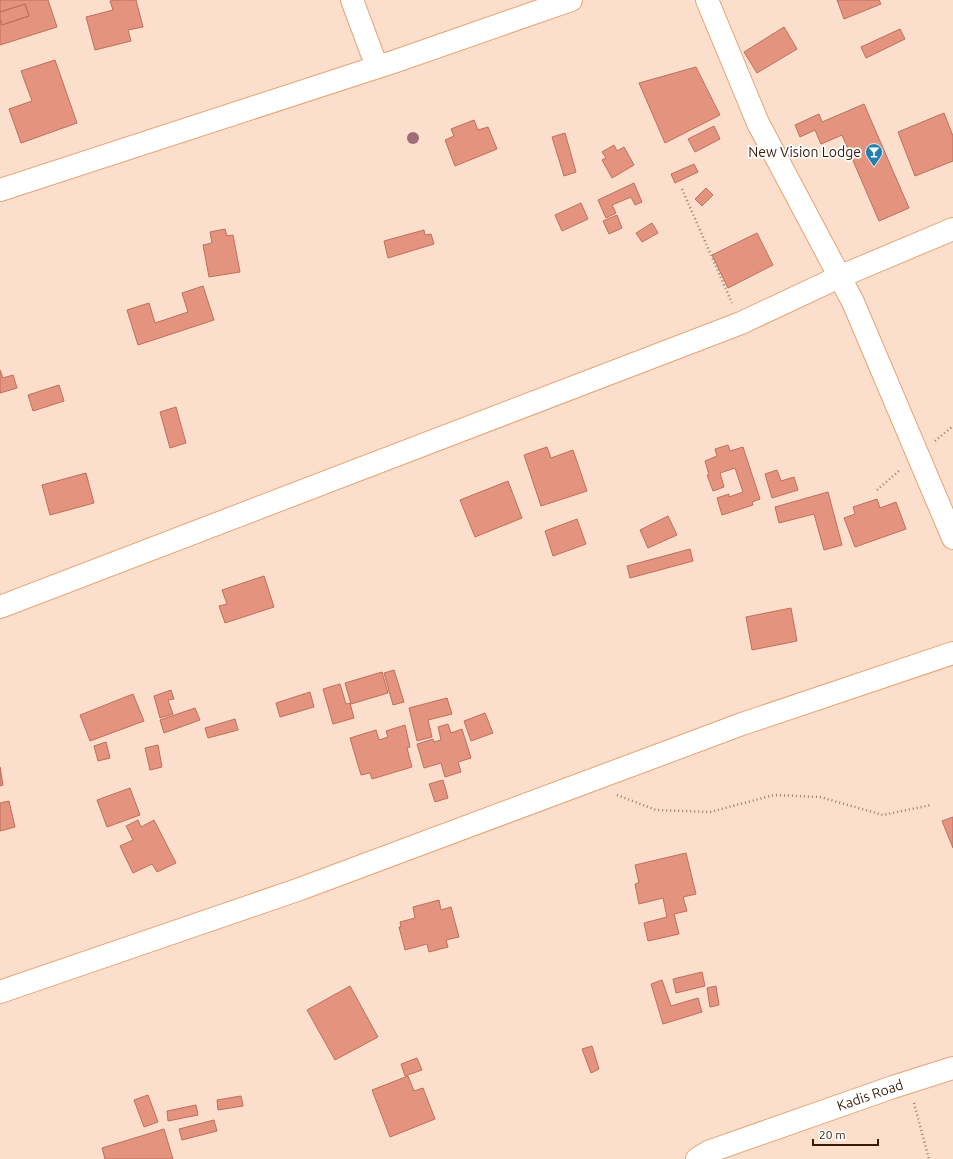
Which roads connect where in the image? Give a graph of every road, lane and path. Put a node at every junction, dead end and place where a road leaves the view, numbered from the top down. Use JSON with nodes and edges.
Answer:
{"nodes":[{"id":1,"x":352,"y":0,"type":"edge"},
{"id":2,"x":571,"y":0,"type":"edge"},
{"id":3,"x":707,"y":0,"type":"edge"},
{"id":4,"x":377,"y":67,"type":"junction"},
{"id":5,"x":682,"y":189,"type":"dead end"},
{"id":6,"x":0,"y":190,"type":"edge"},
{"id":7,"x":953,"y":229,"type":"edge"},
{"id":8,"x":839,"y":277,"type":"junction"},
{"id":9,"x":741,"y":323,"type":"junction"},
{"id":10,"x":953,"y":538,"type":"edge"},
{"id":11,"x":0,"y":607,"type":"edge"},
{"id":12,"x":953,"y":653,"type":"edge"},
{"id":13,"x":585,"y":783,"type":"junction"},
{"id":14,"x":932,"y":805,"type":"dead end"},
{"id":15,"x":0,"y":992,"type":"edge"},
{"id":16,"x":953,"y":1068,"type":"edge"},
{"id":17,"x":909,"y":1082,"type":"junction"},
{"id":18,"x":705,"y":1157,"type":"edge"},
{"id":19,"x":929,"y":1159,"type":"edge"}],
"edges":[{"from":1,"to":4,"type":"street"},
{"from":2,"to":4,"type":"street"},
{"from":3,"to":8,"type":"street"},
{"from":4,"to":6,"type":"street"},
{"from":5,"to":9,"type":"path"},
{"from":7,"to":8,"type":"street"},
{"from":8,"to":9,"type":"street"},
{"from":8,"to":10,"type":"street"},
{"from":9,"to":11,"type":"street"},
{"from":12,"to":13,"type":"street"},
{"from":13,"to":14,"type":"path"},
{"from":13,"to":15,"type":"street"},
{"from":16,"to":17,"type":"street","name":"Kadis Road"},
{"from":17,"to":18,"type":"street","name":"Kadis Road"},
{"from":17,"to":19,"type":"path"}]}
